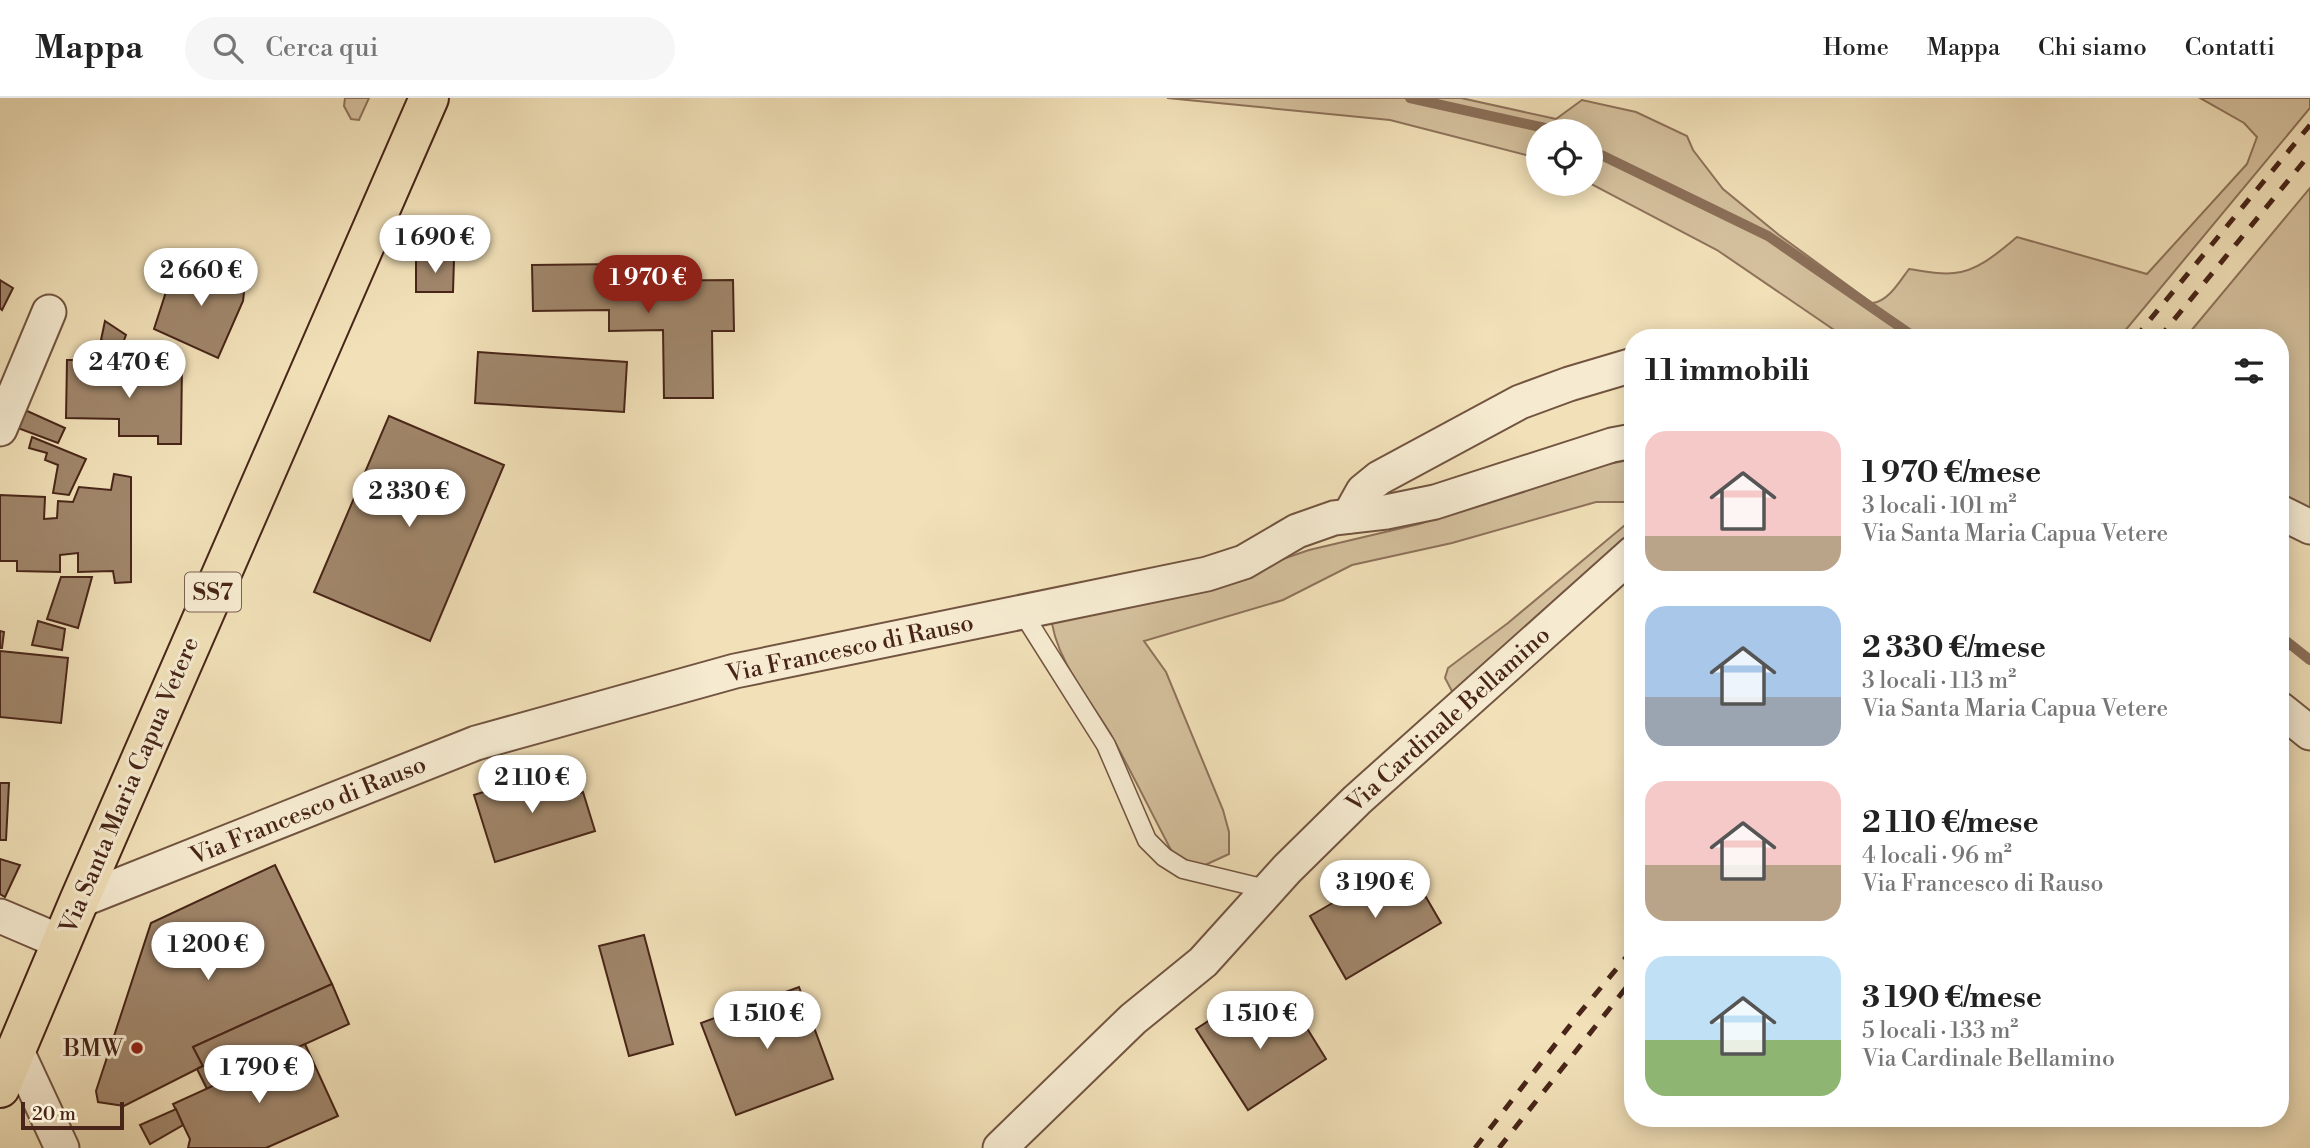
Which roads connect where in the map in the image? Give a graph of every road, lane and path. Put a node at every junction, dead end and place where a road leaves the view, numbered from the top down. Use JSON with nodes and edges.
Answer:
{"nodes":[{"id":1,"x":429,"y":98,"type":"edge"},
{"id":2,"x":49,"y":312,"type":"dead end"},
{"id":3,"x":1624,"y":368,"type":"edge"},
{"id":4,"x":0,"y":429,"type":"edge"},
{"id":5,"x":1624,"y":443,"type":"edge"},
{"id":6,"x":1349,"y":516,"type":"junction"},
{"id":7,"x":2289,"y":516,"type":"edge"},
{"id":8,"x":2310,"y":527,"type":"edge"},
{"id":9,"x":1624,"y":561,"type":"edge"},
{"id":10,"x":1022,"y":612,"type":"junction"},
{"id":11,"x":2289,"y":716,"type":"edge"},
{"id":12,"x":2310,"y":733,"type":"edge"},
{"id":13,"x":1270,"y":890,"type":"junction"},
{"id":14,"x":79,"y":901,"type":"junction"},
{"id":15,"x":0,"y":916,"type":"edge"},
{"id":16,"x":61,"y":942,"type":"junction"},
{"id":17,"x":16,"y":1049,"type":"junction"},
{"id":18,"x":0,"y":1088,"type":"edge"},
{"id":19,"x":62,"y":1148,"type":"edge"},
{"id":20,"x":1000,"y":1148,"type":"edge"}],
"edges":[{"from":1,"to":14,"type":"main road","name":"Via Santa Maria Capua Vetere","number":"SS7"},
{"from":2,"to":4,"type":"street"},
{"from":3,"to":6,"type":"street"},
{"from":5,"to":6,"type":"street","name":"Via Francesco di Rauso"},
{"from":6,"to":10,"type":"street","name":"Via Francesco di Rauso"},
{"from":7,"to":8,"type":"street"},
{"from":9,"to":13,"type":"street","name":"Via Cardinale Bellamino"},
{"from":10,"to":13,"type":"lane"},
{"from":10,"to":14,"type":"street","name":"Via Francesco di Rauso"},
{"from":11,"to":12,"type":"street"},
{"from":13,"to":20,"type":"street","name":"Via Cardinale Bellamino"},
{"from":14,"to":16,"type":"main road","name":"Via Santa Maria Capua Vetere","number":"SS7"},
{"from":15,"to":16,"type":"street"},
{"from":16,"to":17,"type":"main road","name":"Via Santa Maria Capua Vetere","number":"SS7"},
{"from":17,"to":18,"type":"main road","name":"Via Santa Maria Capua Vetere","number":"SS7"},
{"from":17,"to":19,"type":"street"}]}
